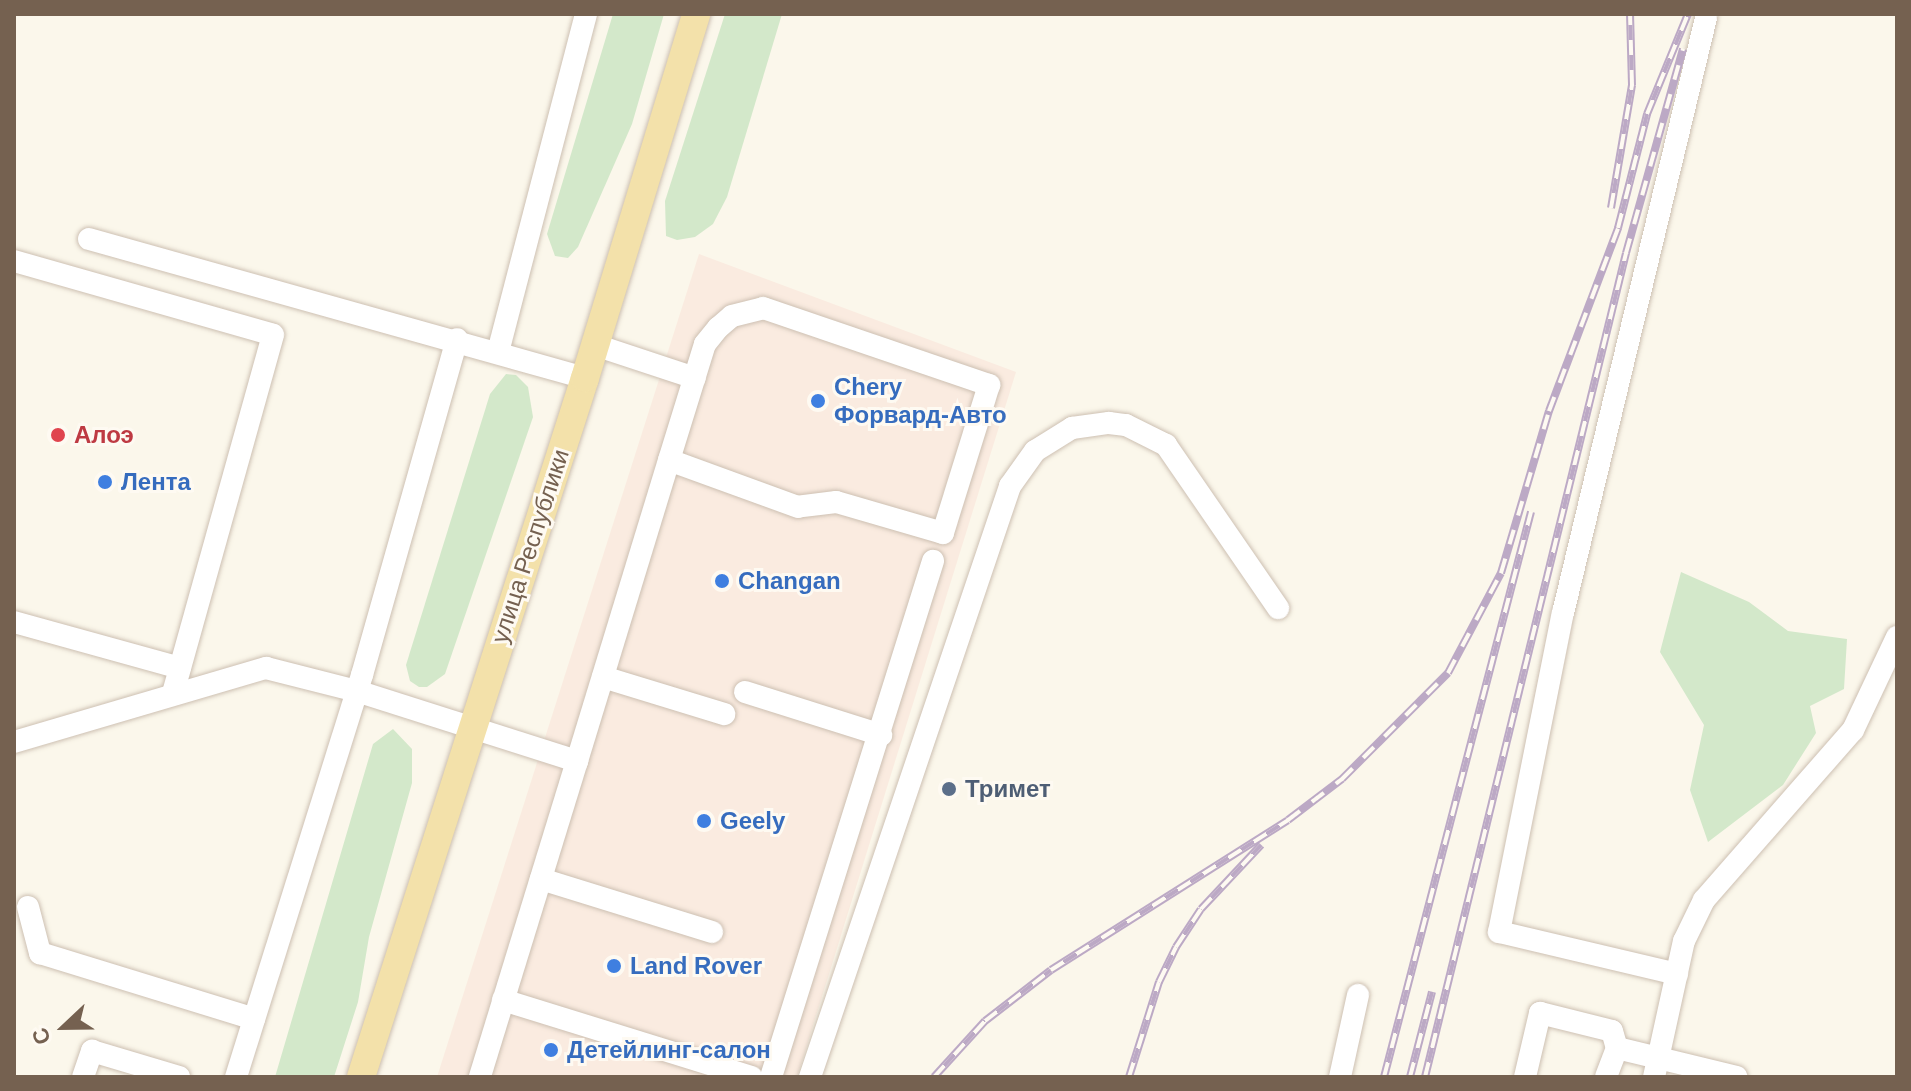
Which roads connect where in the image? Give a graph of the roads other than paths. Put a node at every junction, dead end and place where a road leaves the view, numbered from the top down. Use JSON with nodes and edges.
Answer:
{"nodes":[{"id":1,"x":586,"y":14,"type":"edge"},
{"id":2,"x":696,"y":14,"type":"edge"},
{"id":3,"x":1706,"y":18,"type":"dead end"},
{"id":4,"x":89,"y":239,"type":"dead end"},
{"id":5,"x":14,"y":261,"type":"edge"},
{"id":6,"x":457,"y":339,"type":"junction"},
{"id":7,"x":595,"y":345,"type":"junction"},
{"id":8,"x":498,"y":352,"type":"junction"},
{"id":9,"x":585,"y":378,"type":"junction"},
{"id":10,"x":695,"y":378,"type":"junction"},
{"id":11,"x":669,"y":460,"type":"junction"},
{"id":12,"x":933,"y":561,"type":"dead end"},
{"id":13,"x":1278,"y":608,"type":"dead end"},
{"id":14,"x":14,"y":622,"type":"edge"},
{"id":15,"x":1897,"y":637,"type":"edge"},
{"id":16,"x":180,"y":668,"type":"junction"},
{"id":17,"x":603,"y":677,"type":"junction"},
{"id":18,"x":357,"y":691,"type":"junction"},
{"id":19,"x":173,"y":692,"type":"junction"},
{"id":20,"x":745,"y":692,"type":"dead end"},
{"id":21,"x":724,"y":714,"type":"dead end"},
{"id":22,"x":472,"y":726,"type":"junction"},
{"id":23,"x":881,"y":735,"type":"junction"},
{"id":24,"x":14,"y":742,"type":"edge"},
{"id":25,"x":577,"y":761,"type":"junction"},
{"id":26,"x":541,"y":879,"type":"junction"},
{"id":27,"x":28,"y":907,"type":"dead end"},
{"id":28,"x":712,"y":932,"type":"dead end"},
{"id":29,"x":1677,"y":974,"type":"junction"},
{"id":30,"x":1358,"y":995,"type":"dead end"},
{"id":31,"x":503,"y":1000,"type":"junction"},
{"id":32,"x":254,"y":1019,"type":"junction"},
{"id":33,"x":1617,"y":1048,"type":"junction"},
{"id":34,"x":1656,"y":1068,"type":"edge"},
{"id":35,"x":83,"y":1077,"type":"edge"},
{"id":36,"x":179,"y":1077,"type":"edge"},
{"id":37,"x":236,"y":1077,"type":"edge"},
{"id":38,"x":361,"y":1077,"type":"edge"},
{"id":39,"x":480,"y":1077,"type":"edge"},
{"id":40,"x":751,"y":1077,"type":"edge"},
{"id":41,"x":771,"y":1077,"type":"edge"},
{"id":42,"x":810,"y":1077,"type":"edge"},
{"id":43,"x":1340,"y":1077,"type":"edge"},
{"id":44,"x":1525,"y":1077,"type":"edge"},
{"id":45,"x":1606,"y":1077,"type":"edge"},
{"id":46,"x":1737,"y":1077,"type":"edge"}],
"edges":[{"from":1,"to":8,"type":"lane"},
{"from":2,"to":7,"type":"main road","name":"улица Республики"},
{"from":3,"to":29,"type":"lane"},
{"from":4,"to":6,"type":"lane"},
{"from":5,"to":16,"type":"lane"},
{"from":6,"to":8,"type":"lane"},
{"from":6,"to":18,"type":"lane"},
{"from":7,"to":9,"type":"main road","name":"улица Республики"},
{"from":7,"to":10,"type":"lane"},
{"from":8,"to":9,"type":"lane"},
{"from":9,"to":22,"type":"main road","name":"улица Республики"},
{"from":10,"to":11,"type":"lane"},
{"from":10,"to":11,"type":"lane"},
{"from":11,"to":17,"type":"lane"},
{"from":12,"to":23,"type":"lane"},
{"from":13,"to":42,"type":"lane"},
{"from":14,"to":16,"type":"lane"},
{"from":15,"to":29,"type":"lane"},
{"from":16,"to":19,"type":"lane"},
{"from":17,"to":21,"type":"lane"},
{"from":17,"to":25,"type":"lane"},
{"from":18,"to":19,"type":"lane"},
{"from":18,"to":22,"type":"lane"},
{"from":18,"to":32,"type":"lane"},
{"from":19,"to":24,"type":"lane"},
{"from":20,"to":23,"type":"lane"},
{"from":22,"to":25,"type":"lane"},
{"from":22,"to":38,"type":"main road","name":"улица Республики"},
{"from":23,"to":41,"type":"lane"},
{"from":25,"to":26,"type":"lane"},
{"from":26,"to":28,"type":"lane"},
{"from":26,"to":31,"type":"lane"},
{"from":27,"to":32,"type":"lane"},
{"from":29,"to":34,"type":"lane"},
{"from":30,"to":43,"type":"lane"},
{"from":31,"to":39,"type":"lane"},
{"from":31,"to":40,"type":"lane"},
{"from":32,"to":37,"type":"lane"},
{"from":33,"to":34,"type":"lane"},
{"from":33,"to":44,"type":"lane"},
{"from":33,"to":45,"type":"lane"},
{"from":34,"to":46,"type":"lane"},
{"from":35,"to":36,"type":"lane"}]}
